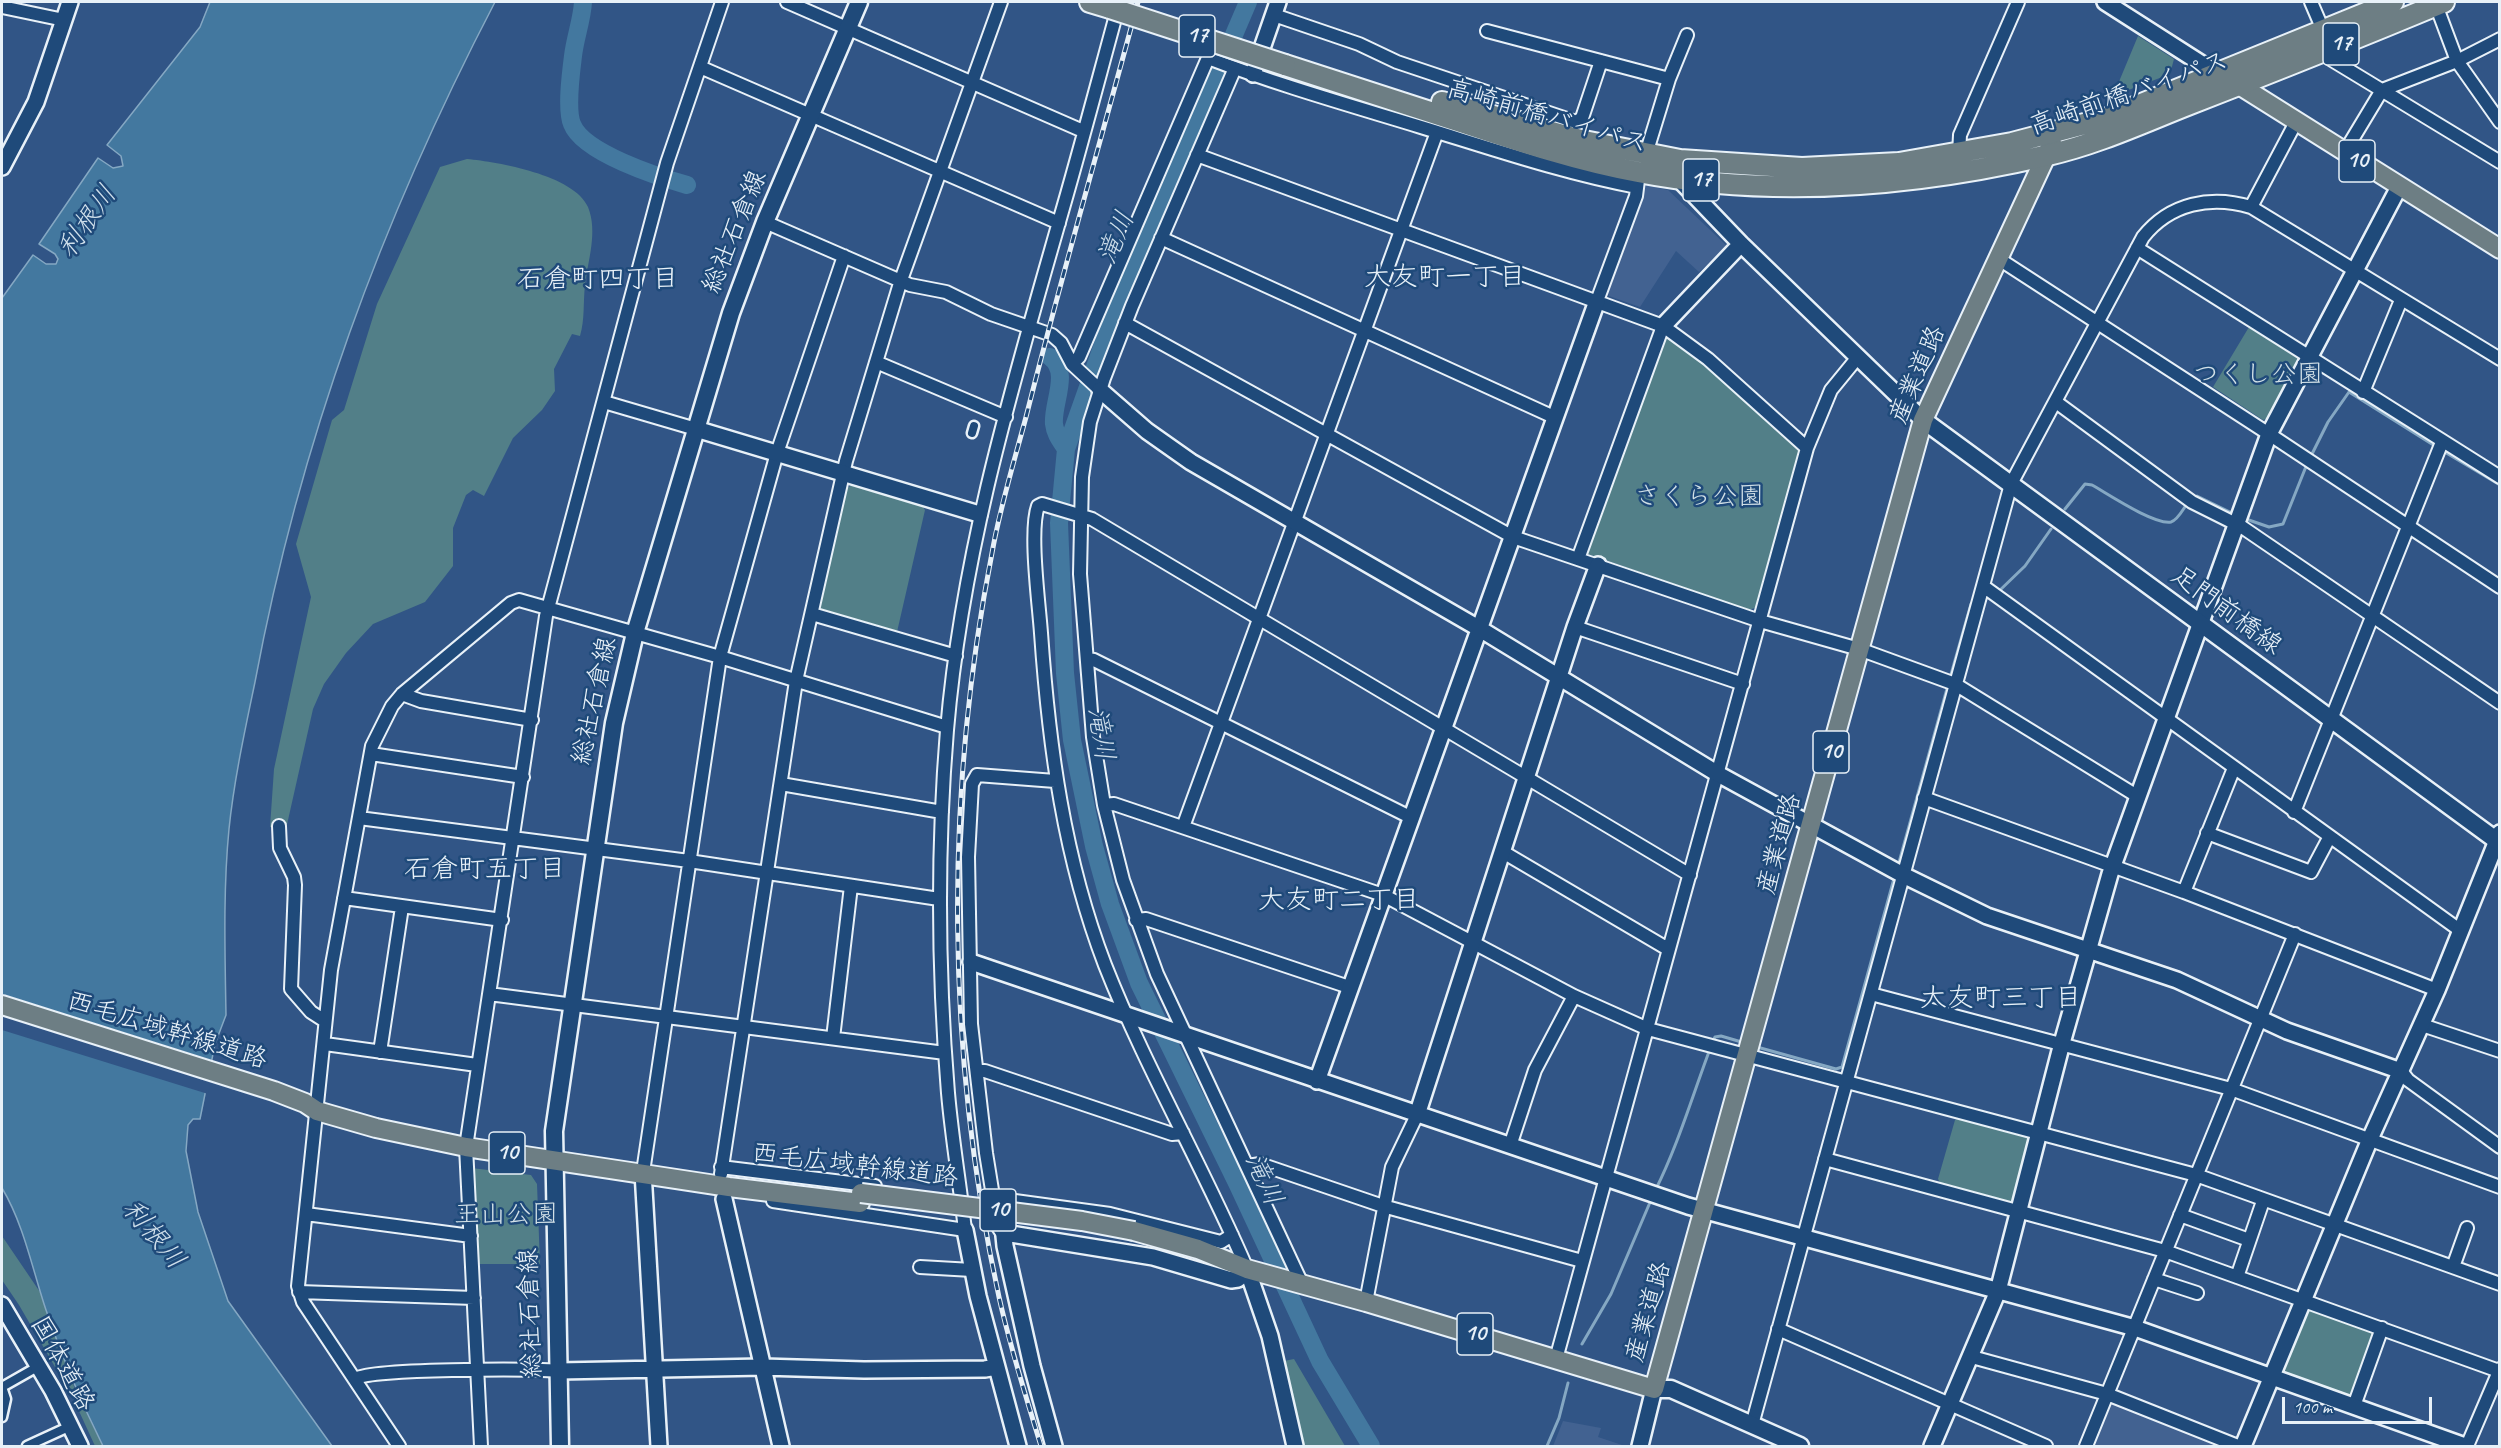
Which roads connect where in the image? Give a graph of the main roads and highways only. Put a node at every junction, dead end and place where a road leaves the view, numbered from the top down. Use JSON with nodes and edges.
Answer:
{"nodes":[{"id":1,"x":859,"y":2,"type":"edge"},
{"id":2,"x":1089,"y":2,"type":"edge"},
{"id":3,"x":1129,"y":2,"type":"edge"},
{"id":4,"x":2393,"y":2,"type":"edge"},
{"id":5,"x":2440,"y":3,"type":"edge"},
{"id":6,"x":1115,"y":5,"type":"edge"},
{"id":7,"x":1286,"y":59,"type":"junction"},
{"id":8,"x":2216,"y":73,"type":"junction"},
{"id":9,"x":2239,"y":84,"type":"junction"},
{"id":10,"x":2052,"y":133,"type":"junction"},
{"id":11,"x":2048,"y":155,"type":"junction"},
{"id":12,"x":2499,"y":249,"type":"edge"},
{"id":13,"x":1923,"y":420,"type":"junction"},
{"id":14,"x":2498,"y":839,"type":"edge"},
{"id":15,"x":2,"y":1005,"type":"edge"},
{"id":16,"x":2,"y":1017,"type":"edge"},
{"id":17,"x":272,"y":1097,"type":"junction"},
{"id":18,"x":552,"y":1161,"type":"junction"},
{"id":19,"x":701,"y":1181,"type":"junction"},
{"id":20,"x":860,"y":1198,"type":"junction"},
{"id":21,"x":1654,"y":1389,"type":"junction"},
{"id":22,"x":560,"y":1446,"type":"edge"},
{"id":23,"x":1777,"y":1446,"type":"edge"},
{"id":24,"x":1800,"y":1446,"type":"edge"}],
"edges":[{"from":1,"to":18,"type":"main road","name":"総社石倉線"},
{"from":2,"to":6,"type":"highway","name":"高崎前橋バイパス","number":"17"},
{"from":3,"to":7,"type":"highway","name":"高崎前橋バイパス","number":"17"},
{"from":4,"to":8,"type":"highway","name":"高崎前橋バイパス","number":"17"},
{"from":5,"to":9,"type":"highway","name":"高崎前橋バイパス","number":"17"},
{"from":6,"to":7,"type":"highway","name":"高崎前橋バイパス","number":"17","bridge":true},
{"from":7,"to":10,"type":"highway","name":"高崎前橋バイパス","number":"17"},
{"from":7,"to":11,"type":"highway","name":"高崎前橋バイパス","number":"17"},
{"from":8,"to":9,"type":"main road","number":"10"},
{"from":8,"to":10,"type":"highway","name":"高崎前橋バイパス","number":"17"},
{"from":9,"to":11,"type":"highway","name":"高崎前橋バイパス","number":"17"},
{"from":9,"to":12,"type":"main road","number":"10"},
{"from":10,"to":11,"type":"main road","name":"産業道路","number":"10"},
{"from":11,"to":13,"type":"main road","name":"産業道路","number":"10"},
{"from":13,"to":14,"type":"main road","name":"足門前橋線"},
{"from":13,"to":21,"type":"main road","name":"産業道路","number":"10"},
{"from":15,"to":17,"type":"main road","name":"西毛広域幹線道路","number":"10"},
{"from":16,"to":17,"type":"main road","name":"西毛広域幹線道路","number":"10"},
{"from":17,"to":18,"type":"main road","name":"西毛広域幹線道路","number":"10"},
{"from":18,"to":19,"type":"main road","name":"西毛広域幹線道路","number":"10"},
{"from":18,"to":22,"type":"main road","name":"総社石倉線"},
{"from":19,"to":20,"type":"main road","name":"西毛広域幹線道路","number":"10"},
{"from":19,"to":20,"type":"main road","name":"西毛広域幹線道路","number":"10"},
{"from":20,"to":21,"type":"main road","name":"西毛広域幹線道路","number":"10","bridge":true},
{"from":21,"to":23,"type":"main road","name":"西毛広域幹線道路"},
{"from":21,"to":24,"type":"main road","name":"西毛広域幹線道路"}]}
